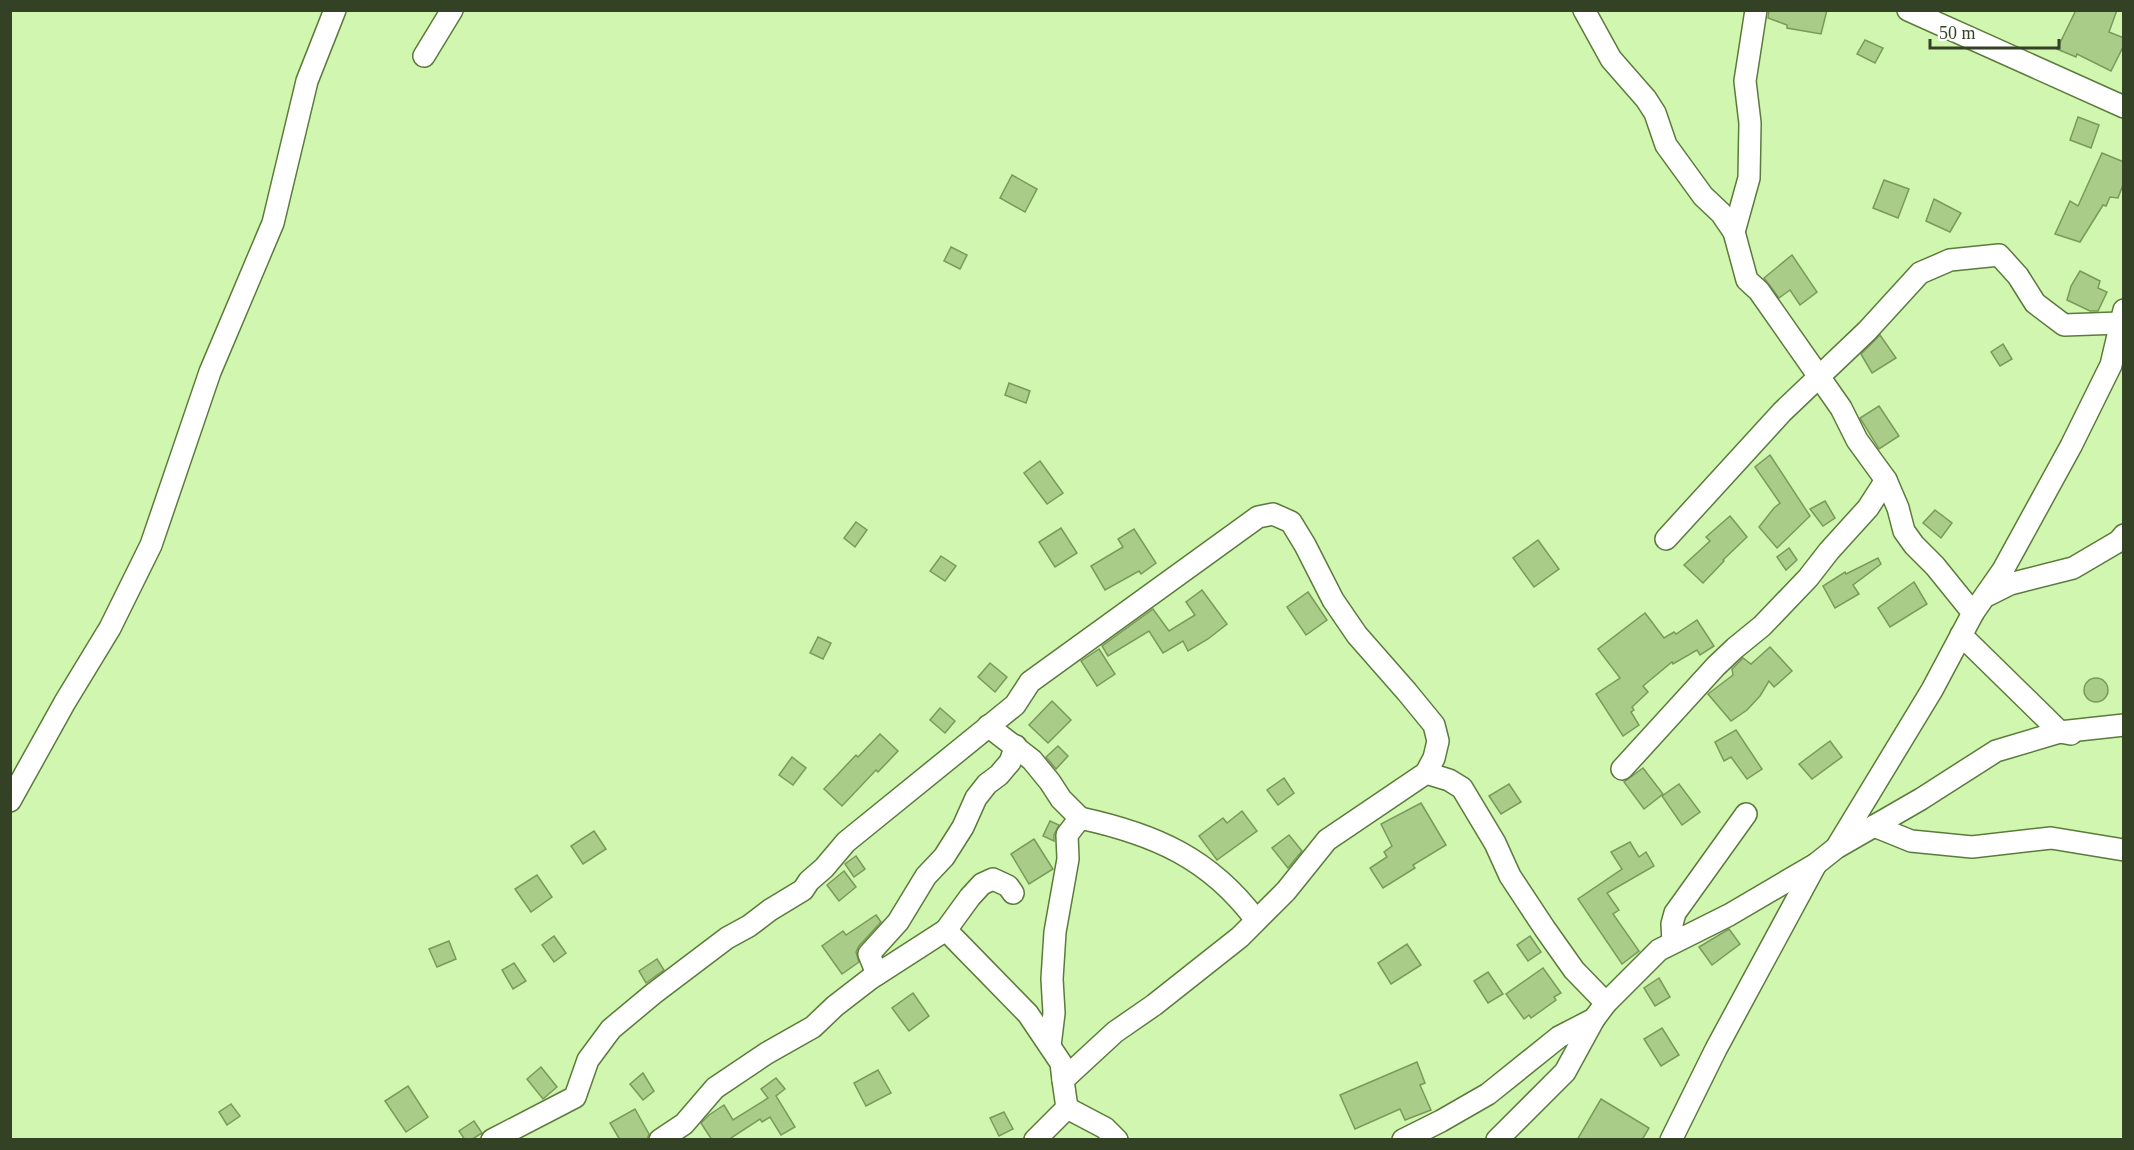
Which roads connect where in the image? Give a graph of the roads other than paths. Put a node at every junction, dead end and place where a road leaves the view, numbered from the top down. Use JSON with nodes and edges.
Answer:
{"nodes":[{"id":1,"x":335,"y":10,"type":"edge"},
{"id":2,"x":452,"y":10,"type":"edge"},
{"id":3,"x":1584,"y":10,"type":"edge"},
{"id":4,"x":1756,"y":10,"type":"edge"},
{"id":5,"x":1908,"y":10,"type":"edge"},
{"id":6,"x":424,"y":56,"type":"dead end"},
{"id":7,"x":2124,"y":107,"type":"edge"},
{"id":8,"x":1734,"y":232,"type":"junction"},
{"id":9,"x":2122,"y":317,"type":"edge"},
{"id":10,"x":1817,"y":376,"type":"junction"},
{"id":11,"x":1886,"y":480,"type":"junction"},
{"id":12,"x":2124,"y":536,"type":"edge"},
{"id":13,"x":1666,"y":539,"type":"dead end"},
{"id":14,"x":1979,"y":605,"type":"junction"},
{"id":15,"x":1961,"y":635,"type":"junction"},
{"id":16,"x":2124,"y":725,"type":"edge"},
{"id":17,"x":988,"y":726,"type":"junction"},
{"id":18,"x":2060,"y":732,"type":"junction"},
{"id":19,"x":2124,"y":740,"type":"edge"},
{"id":20,"x":1016,"y":746,"type":"junction"},
{"id":21,"x":1622,"y":769,"type":"dead end"},
{"id":22,"x":1426,"y":773,"type":"junction"},
{"id":23,"x":10,"y":801,"type":"edge"},
{"id":24,"x":1746,"y":814,"type":"dead end"},
{"id":25,"x":1080,"y":818,"type":"junction"},
{"id":26,"x":1874,"y":826,"type":"junction"},
{"id":27,"x":1836,"y":848,"type":"junction"},
{"id":28,"x":2124,"y":850,"type":"edge"},
{"id":29,"x":1816,"y":864,"type":"junction"},
{"id":30,"x":1013,"y":893,"type":"dead end"},
{"id":31,"x":1256,"y":920,"type":"junction"},
{"id":32,"x":946,"y":930,"type":"junction"},
{"id":33,"x":1673,"y":942,"type":"junction"},
{"id":34,"x":878,"y":974,"type":"junction"},
{"id":35,"x":1600,"y":1011,"type":"junction"},
{"id":36,"x":1050,"y":1046,"type":"junction"},
{"id":37,"x":1063,"y":1080,"type":"junction"},
{"id":38,"x":1066,"y":1107,"type":"junction"},
{"id":39,"x":492,"y":1140,"type":"edge"},
{"id":40,"x":660,"y":1140,"type":"edge"},
{"id":41,"x":1035,"y":1140,"type":"edge"},
{"id":42,"x":1117,"y":1140,"type":"edge"},
{"id":43,"x":1403,"y":1140,"type":"edge"},
{"id":44,"x":1497,"y":1140,"type":"edge"},
{"id":45,"x":1671,"y":1140,"type":"edge"}],
"edges":[{"from":1,"to":23,"type":"street"},
{"from":2,"to":6,"type":"street"},
{"from":3,"to":8,"type":"street"},
{"from":4,"to":8,"type":"street"},
{"from":5,"to":7,"type":"street"},
{"from":8,"to":10,"type":"street"},
{"from":9,"to":10,"type":"street"},
{"from":9,"to":14,"type":"street"},
{"from":10,"to":11,"type":"street"},
{"from":10,"to":13,"type":"street"},
{"from":11,"to":14,"type":"street"},
{"from":11,"to":21,"type":"street"},
{"from":12,"to":14,"type":"street"},
{"from":14,"to":15,"type":"street"},
{"from":15,"to":18,"type":"street"},
{"from":15,"to":27,"type":"street"},
{"from":16,"to":18,"type":"street"},
{"from":17,"to":20,"type":"street"},
{"from":17,"to":22,"type":"street"},
{"from":17,"to":39,"type":"street"},
{"from":18,"to":19,"type":"street"},
{"from":18,"to":26,"type":"street"},
{"from":20,"to":25,"type":"street"},
{"from":20,"to":34,"type":"street"},
{"from":22,"to":31,"type":"street"},
{"from":22,"to":35,"type":"street"},
{"from":24,"to":33,"type":"street"},
{"from":25,"to":31,"type":"street"},
{"from":25,"to":36,"type":"street"},
{"from":26,"to":27,"type":"street"},
{"from":26,"to":28,"type":"street"},
{"from":27,"to":29,"type":"street"},
{"from":29,"to":33,"type":"street"},
{"from":29,"to":45,"type":"street"},
{"from":30,"to":32,"type":"street"},
{"from":31,"to":37,"type":"street"},
{"from":32,"to":34,"type":"street"},
{"from":32,"to":36,"type":"street"},
{"from":33,"to":35,"type":"street"},
{"from":34,"to":40,"type":"street"},
{"from":35,"to":43,"type":"street"},
{"from":35,"to":44,"type":"street"},
{"from":36,"to":37,"type":"street"},
{"from":37,"to":38,"type":"street"},
{"from":38,"to":41,"type":"street"},
{"from":38,"to":42,"type":"street"}]}
